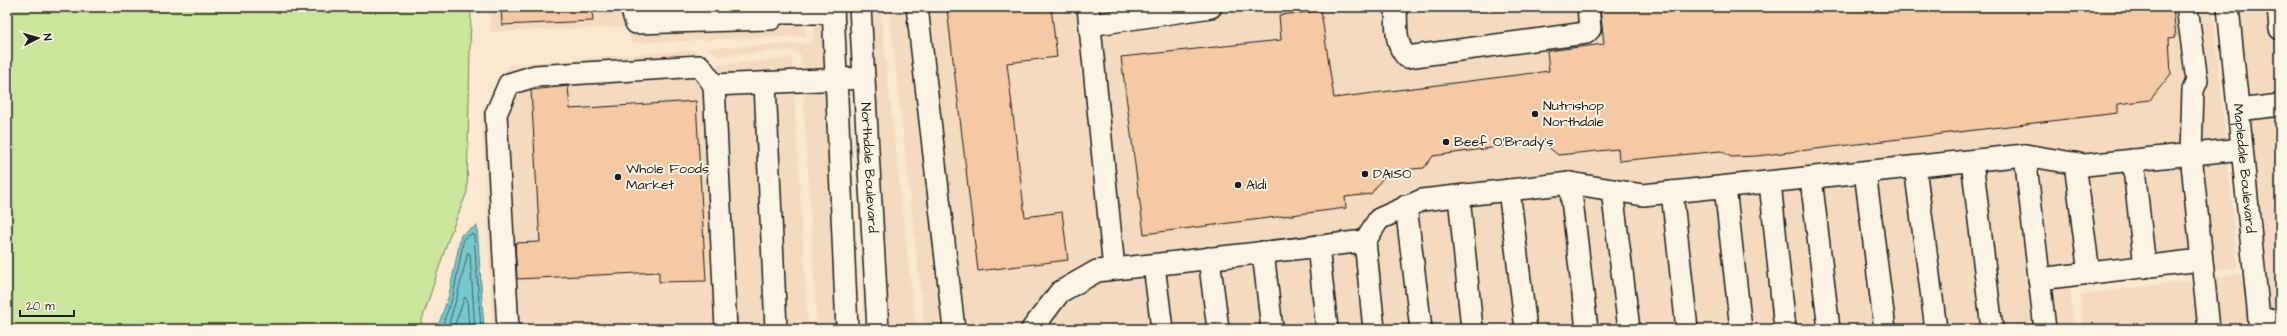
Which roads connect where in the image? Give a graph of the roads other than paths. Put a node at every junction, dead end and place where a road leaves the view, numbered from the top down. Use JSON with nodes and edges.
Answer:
{"nodes":[{"id":1,"x":631,"y":7,"type":"edge"},
{"id":2,"x":860,"y":7,"type":"edge"},
{"id":3,"x":917,"y":7,"type":"edge"},
{"id":4,"x":1211,"y":7,"type":"edge"},
{"id":5,"x":1396,"y":7,"type":"edge"},
{"id":6,"x":1588,"y":7,"type":"edge"},
{"id":7,"x":2187,"y":7,"type":"edge"},
{"id":8,"x":2228,"y":7,"type":"edge"},
{"id":9,"x":2278,"y":7,"type":"edge"},
{"id":10,"x":774,"y":10,"type":"edge"},
{"id":11,"x":833,"y":10,"type":"edge"},
{"id":12,"x":1089,"y":16,"type":"edge"},
{"id":13,"x":2280,"y":29,"type":"edge"},
{"id":14,"x":864,"y":78,"type":"junction"},
{"id":15,"x":836,"y":79,"type":"junction"},
{"id":16,"x":765,"y":82,"type":"junction"},
{"id":17,"x":714,"y":85,"type":"junction"},
{"id":18,"x":2280,"y":106,"type":"edge"},
{"id":19,"x":2238,"y":110,"type":"junction"},
{"id":20,"x":2242,"y":149,"type":"junction"},
{"id":21,"x":2191,"y":154,"type":"junction"},
{"id":22,"x":2025,"y":155,"type":"junction"},
{"id":23,"x":2133,"y":160,"type":"junction"},
{"id":24,"x":1972,"y":161,"type":"junction"},
{"id":25,"x":2075,"y":163,"type":"junction"},
{"id":26,"x":1915,"y":167,"type":"junction"},
{"id":27,"x":1865,"y":172,"type":"junction"},
{"id":28,"x":1811,"y":178,"type":"junction"},
{"id":29,"x":1770,"y":182,"type":"junction"},
{"id":30,"x":1570,"y":183,"type":"junction"},
{"id":31,"x":1726,"y":187,"type":"junction"},
{"id":32,"x":1509,"y":190,"type":"junction"},
{"id":33,"x":1612,"y":190,"type":"junction"},
{"id":34,"x":1672,"y":192,"type":"junction"},
{"id":35,"x":1459,"y":196,"type":"junction"},
{"id":36,"x":1406,"y":206,"type":"junction"},
{"id":37,"x":1365,"y":241,"type":"junction"},
{"id":38,"x":1318,"y":246,"type":"junction"},
{"id":39,"x":843,"y":251,"type":"junction"},
{"id":40,"x":1263,"y":252,"type":"junction"},
{"id":41,"x":1209,"y":258,"type":"junction"},
{"id":42,"x":2202,"y":260,"type":"junction"},
{"id":43,"x":1154,"y":265,"type":"junction"},
{"id":44,"x":2145,"y":267,"type":"junction"},
{"id":45,"x":1114,"y":269,"type":"junction"},
{"id":46,"x":2089,"y":274,"type":"junction"},
{"id":47,"x":2039,"y":279,"type":"junction"},
{"id":48,"x":2280,"y":319,"type":"edge"},
{"id":49,"x":2260,"y":325,"type":"edge"},
{"id":50,"x":508,"y":329,"type":"edge"},
{"id":51,"x":726,"y":329,"type":"edge"},
{"id":52,"x":776,"y":329,"type":"edge"},
{"id":53,"x":847,"y":329,"type":"edge"},
{"id":54,"x":860,"y":329,"type":"edge"},
{"id":55,"x":878,"y":329,"type":"edge"},
{"id":56,"x":954,"y":329,"type":"edge"},
{"id":57,"x":1032,"y":329,"type":"edge"},
{"id":58,"x":1162,"y":329,"type":"edge"},
{"id":59,"x":1218,"y":329,"type":"edge"},
{"id":60,"x":1272,"y":329,"type":"edge"},
{"id":61,"x":1327,"y":329,"type":"edge"},
{"id":62,"x":1374,"y":329,"type":"edge"},
{"id":63,"x":1421,"y":329,"type":"edge"},
{"id":64,"x":1472,"y":329,"type":"edge"},
{"id":65,"x":1526,"y":329,"type":"edge"},
{"id":66,"x":1587,"y":329,"type":"edge"},
{"id":67,"x":1629,"y":329,"type":"edge"},
{"id":68,"x":1687,"y":329,"type":"edge"},
{"id":69,"x":1741,"y":329,"type":"edge"},
{"id":70,"x":1785,"y":329,"type":"edge"},
{"id":71,"x":1829,"y":329,"type":"edge"},
{"id":72,"x":1885,"y":329,"type":"edge"},
{"id":73,"x":1936,"y":329,"type":"edge"},
{"id":74,"x":1992,"y":329,"type":"edge"},
{"id":75,"x":2045,"y":329,"type":"edge"},
{"id":76,"x":2209,"y":329,"type":"edge"}],
"edges":[{"from":1,"to":10,"type":"street"},
{"from":2,"to":14,"type":"street","name":"Northdale Boulevard"},
{"from":3,"to":56,"type":"street"},
{"from":4,"to":12,"type":"street"},
{"from":5,"to":6,"type":"street"},
{"from":7,"to":21,"type":"street"},
{"from":8,"to":19,"type":"street","name":"Mapledale Boulevard"},
{"from":9,"to":13,"type":"street"},
{"from":10,"to":11,"type":"street"},
{"from":11,"to":15,"type":"street","name":"Northdale Boulevard"},
{"from":12,"to":45,"type":"street"},
{"from":14,"to":15,"type":"street"},
{"from":14,"to":55,"type":"street","name":"Northdale Boulevard"},
{"from":15,"to":16,"type":"street"},
{"from":15,"to":39,"type":"street","name":"Northdale Boulevard"},
{"from":16,"to":17,"type":"street"},
{"from":16,"to":52,"type":"street"},
{"from":17,"to":50,"type":"street"},
{"from":17,"to":51,"type":"street"},
{"from":18,"to":19,"type":"street"},
{"from":19,"to":20,"type":"street","name":"Mapledale Boulevard"},
{"from":20,"to":21,"type":"street"},
{"from":20,"to":49,"type":"street","name":"Mapledale Boulevard"},
{"from":21,"to":23,"type":"street"},
{"from":21,"to":42,"type":"street"},
{"from":22,"to":24,"type":"street"},
{"from":22,"to":25,"type":"street"},
{"from":22,"to":47,"type":"street"},
{"from":23,"to":25,"type":"street"},
{"from":23,"to":44,"type":"street"},
{"from":24,"to":26,"type":"street"},
{"from":24,"to":74,"type":"street"},
{"from":25,"to":46,"type":"street"},
{"from":26,"to":27,"type":"street"},
{"from":26,"to":73,"type":"street"},
{"from":27,"to":28,"type":"street"},
{"from":27,"to":72,"type":"street"},
{"from":28,"to":29,"type":"street"},
{"from":28,"to":71,"type":"street"},
{"from":29,"to":31,"type":"street"},
{"from":29,"to":70,"type":"street"},
{"from":30,"to":32,"type":"street"},
{"from":30,"to":33,"type":"street"},
{"from":30,"to":66,"type":"street"},
{"from":31,"to":34,"type":"street"},
{"from":31,"to":69,"type":"street"},
{"from":32,"to":35,"type":"street"},
{"from":32,"to":65,"type":"street"},
{"from":33,"to":34,"type":"street"},
{"from":33,"to":67,"type":"street"},
{"from":34,"to":68,"type":"street"},
{"from":35,"to":36,"type":"street"},
{"from":35,"to":64,"type":"street"},
{"from":36,"to":37,"type":"street"},
{"from":36,"to":63,"type":"street"},
{"from":37,"to":38,"type":"street"},
{"from":37,"to":62,"type":"street"},
{"from":38,"to":40,"type":"street"},
{"from":38,"to":61,"type":"street"},
{"from":39,"to":53,"type":"street","name":"Northdale Boulevard"},
{"from":39,"to":54,"type":"street"},
{"from":40,"to":41,"type":"street"},
{"from":40,"to":60,"type":"street"},
{"from":41,"to":43,"type":"street"},
{"from":41,"to":59,"type":"street"},
{"from":42,"to":44,"type":"street"},
{"from":42,"to":76,"type":"street"},
{"from":43,"to":45,"type":"street"},
{"from":43,"to":58,"type":"street"},
{"from":44,"to":46,"type":"street"},
{"from":45,"to":57,"type":"street"},
{"from":46,"to":47,"type":"street"},
{"from":47,"to":75,"type":"street"},
{"from":48,"to":49,"type":"street"}]}
